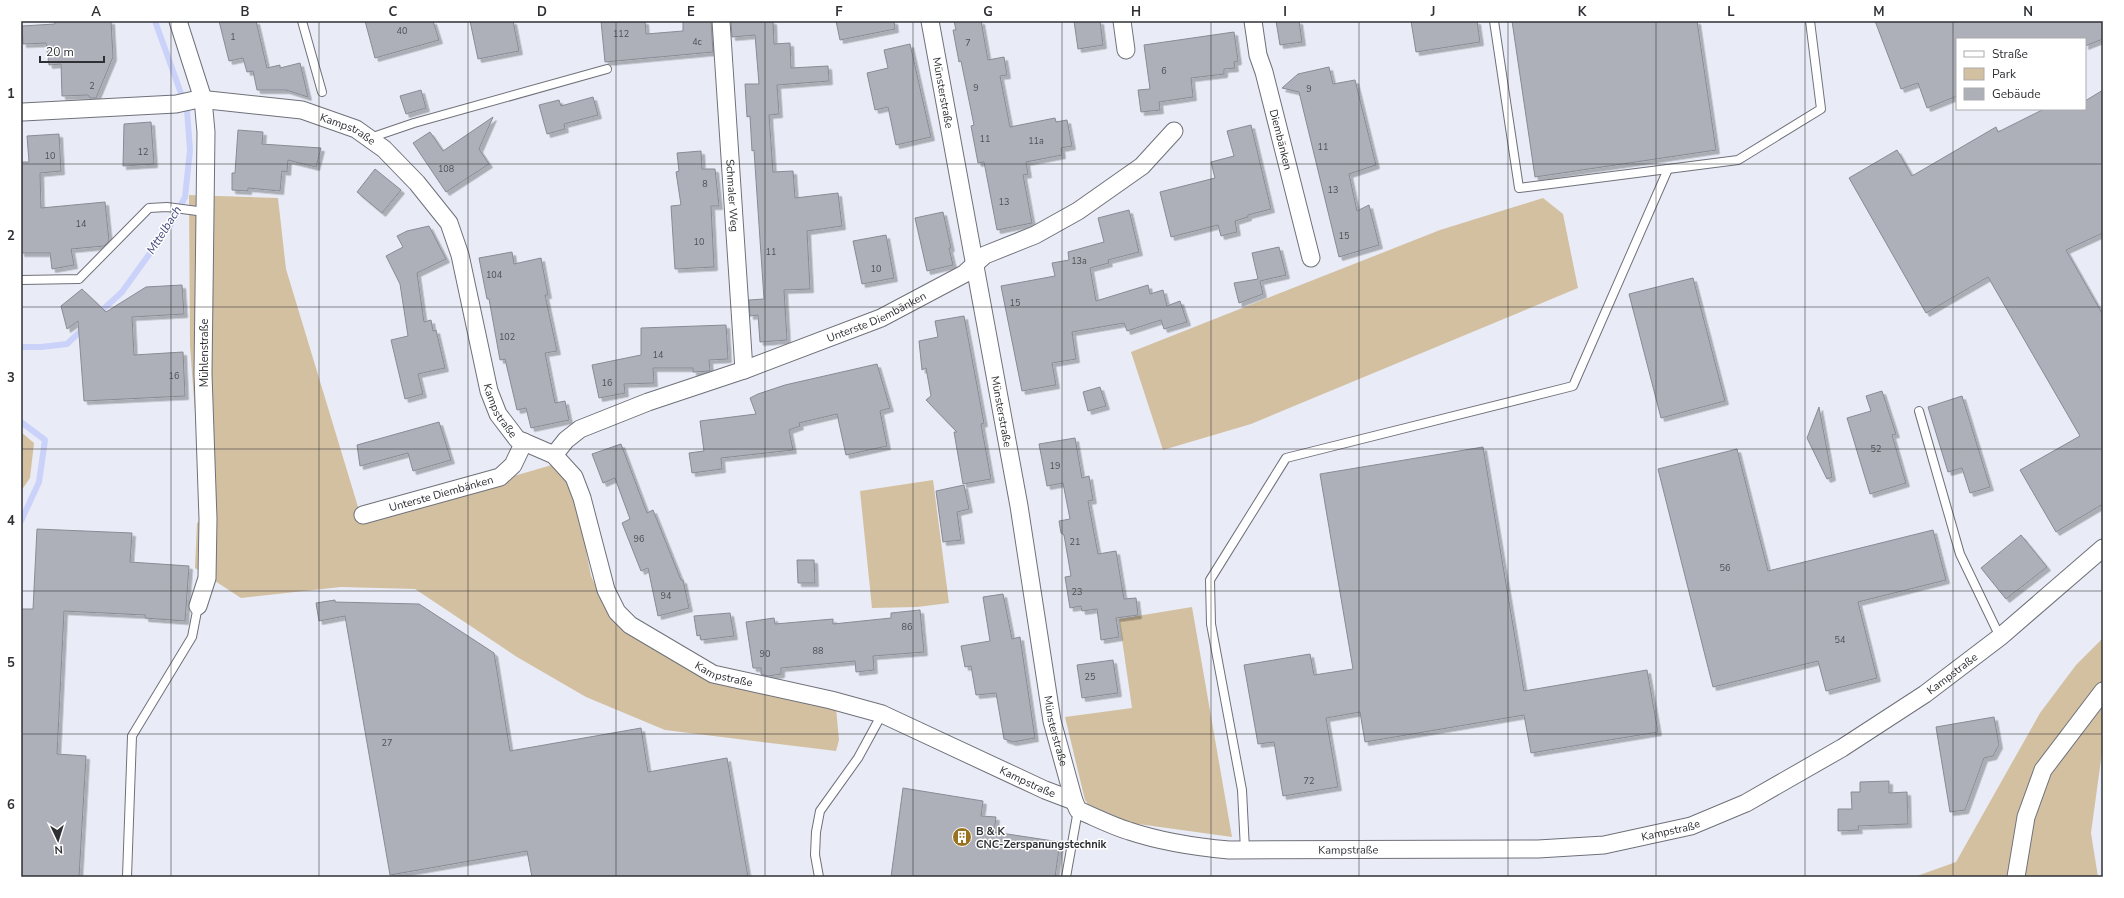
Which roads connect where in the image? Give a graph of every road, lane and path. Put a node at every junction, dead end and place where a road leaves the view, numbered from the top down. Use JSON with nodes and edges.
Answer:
{"nodes":[{"id":1,"x":178,"y":21,"type":"edge"},
{"id":2,"x":302,"y":21,"type":"edge"},
{"id":3,"x":721,"y":21,"type":"edge"},
{"id":4,"x":930,"y":21,"type":"edge"},
{"id":5,"x":1122,"y":21,"type":"edge"},
{"id":6,"x":1253,"y":21,"type":"edge"},
{"id":7,"x":1494,"y":21,"type":"edge"},
{"id":8,"x":1810,"y":21,"type":"edge"},
{"id":9,"x":1126,"y":50,"type":"dead end"},
{"id":10,"x":607,"y":69,"type":"dead end"},
{"id":11,"x":322,"y":92,"type":"dead end"},
{"id":12,"x":201,"y":99,"type":"junction"},
{"id":13,"x":23,"y":112,"type":"dead end"},
{"id":14,"x":1174,"y":131,"type":"dead end"},
{"id":15,"x":369,"y":138,"type":"junction"},
{"id":16,"x":1668,"y":169,"type":"junction"},
{"id":17,"x":199,"y":212,"type":"junction"},
{"id":18,"x":1311,"y":258,"type":"dead end"},
{"id":19,"x":976,"y":263,"type":"junction"},
{"id":20,"x":21,"y":280,"type":"edge"},
{"id":21,"x":744,"y":370,"type":"junction"},
{"id":22,"x":1919,"y":411,"type":"dead end"},
{"id":23,"x":524,"y":442,"type":"junction"},
{"id":24,"x":554,"y":455,"type":"junction"},
{"id":25,"x":363,"y":515,"type":"dead end"},
{"id":26,"x":2103,"y":548,"type":"edge"},
{"id":27,"x":198,"y":606,"type":"joint"},
{"id":28,"x":2000,"y":637,"type":"junction"},
{"id":29,"x":2103,"y":691,"type":"edge"},
{"id":30,"x":882,"y":714,"type":"junction"},
{"id":31,"x":1076,"y":805,"type":"junction"},
{"id":32,"x":1245,"y":850,"type":"junction"},
{"id":33,"x":127,"y":877,"type":"edge"},
{"id":34,"x":818,"y":877,"type":"edge"},
{"id":35,"x":1066,"y":877,"type":"edge"},
{"id":36,"x":2016,"y":877,"type":"edge"}],
"edges":[{"from":1,"to":12,"type":"street","name":"Mühlenstraße"},
{"from":2,"to":11,"type":"lane"},
{"from":3,"to":21,"type":"street","name":"Schmaler Weg"},
{"from":4,"to":19,"type":"street","name":"Münsterstraße"},
{"from":5,"to":9,"type":"street"},
{"from":6,"to":18,"type":"street","name":"Diembänken"},
{"from":7,"to":16,"type":"lane"},
{"from":8,"to":16,"type":"lane"},
{"from":10,"to":15,"type":"lane"},
{"from":12,"to":13,"type":"street"},
{"from":12,"to":15,"type":"street","name":"Kampstraße"},
{"from":12,"to":17,"type":"street","name":"Mühlenstraße"},
{"from":14,"to":19,"type":"street","name":"Unterste Diembänken"},
{"from":15,"to":23,"type":"street","name":"Kampstraße"},
{"from":16,"to":32,"type":"lane"},
{"from":17,"to":20,"type":"lane"},
{"from":17,"to":27,"type":"street","name":"Mühlenstraße"},
{"from":19,"to":21,"type":"street","name":"Unterste Diembänken"},
{"from":19,"to":31,"type":"street","name":"Münsterstraße"},
{"from":21,"to":24,"type":"street","name":"Unterste Diembänken"},
{"from":22,"to":28,"type":"lane"},
{"from":23,"to":24,"type":"street","name":"Kampstraße"},
{"from":23,"to":25,"type":"street","name":"Unterste Diembänken"},
{"from":24,"to":30,"type":"street","name":"Kampstraße"},
{"from":26,"to":28,"type":"street","name":"Kampstraße"},
{"from":27,"to":33,"type":"lane"},
{"from":28,"to":32,"type":"street","name":"Kampstraße"},
{"from":29,"to":36,"type":"street"},
{"from":30,"to":31,"type":"street","name":"Kampstraße"},
{"from":30,"to":34,"type":"lane"},
{"from":31,"to":32,"type":"street","name":"Kampstraße"},
{"from":31,"to":35,"type":"lane"}]}
